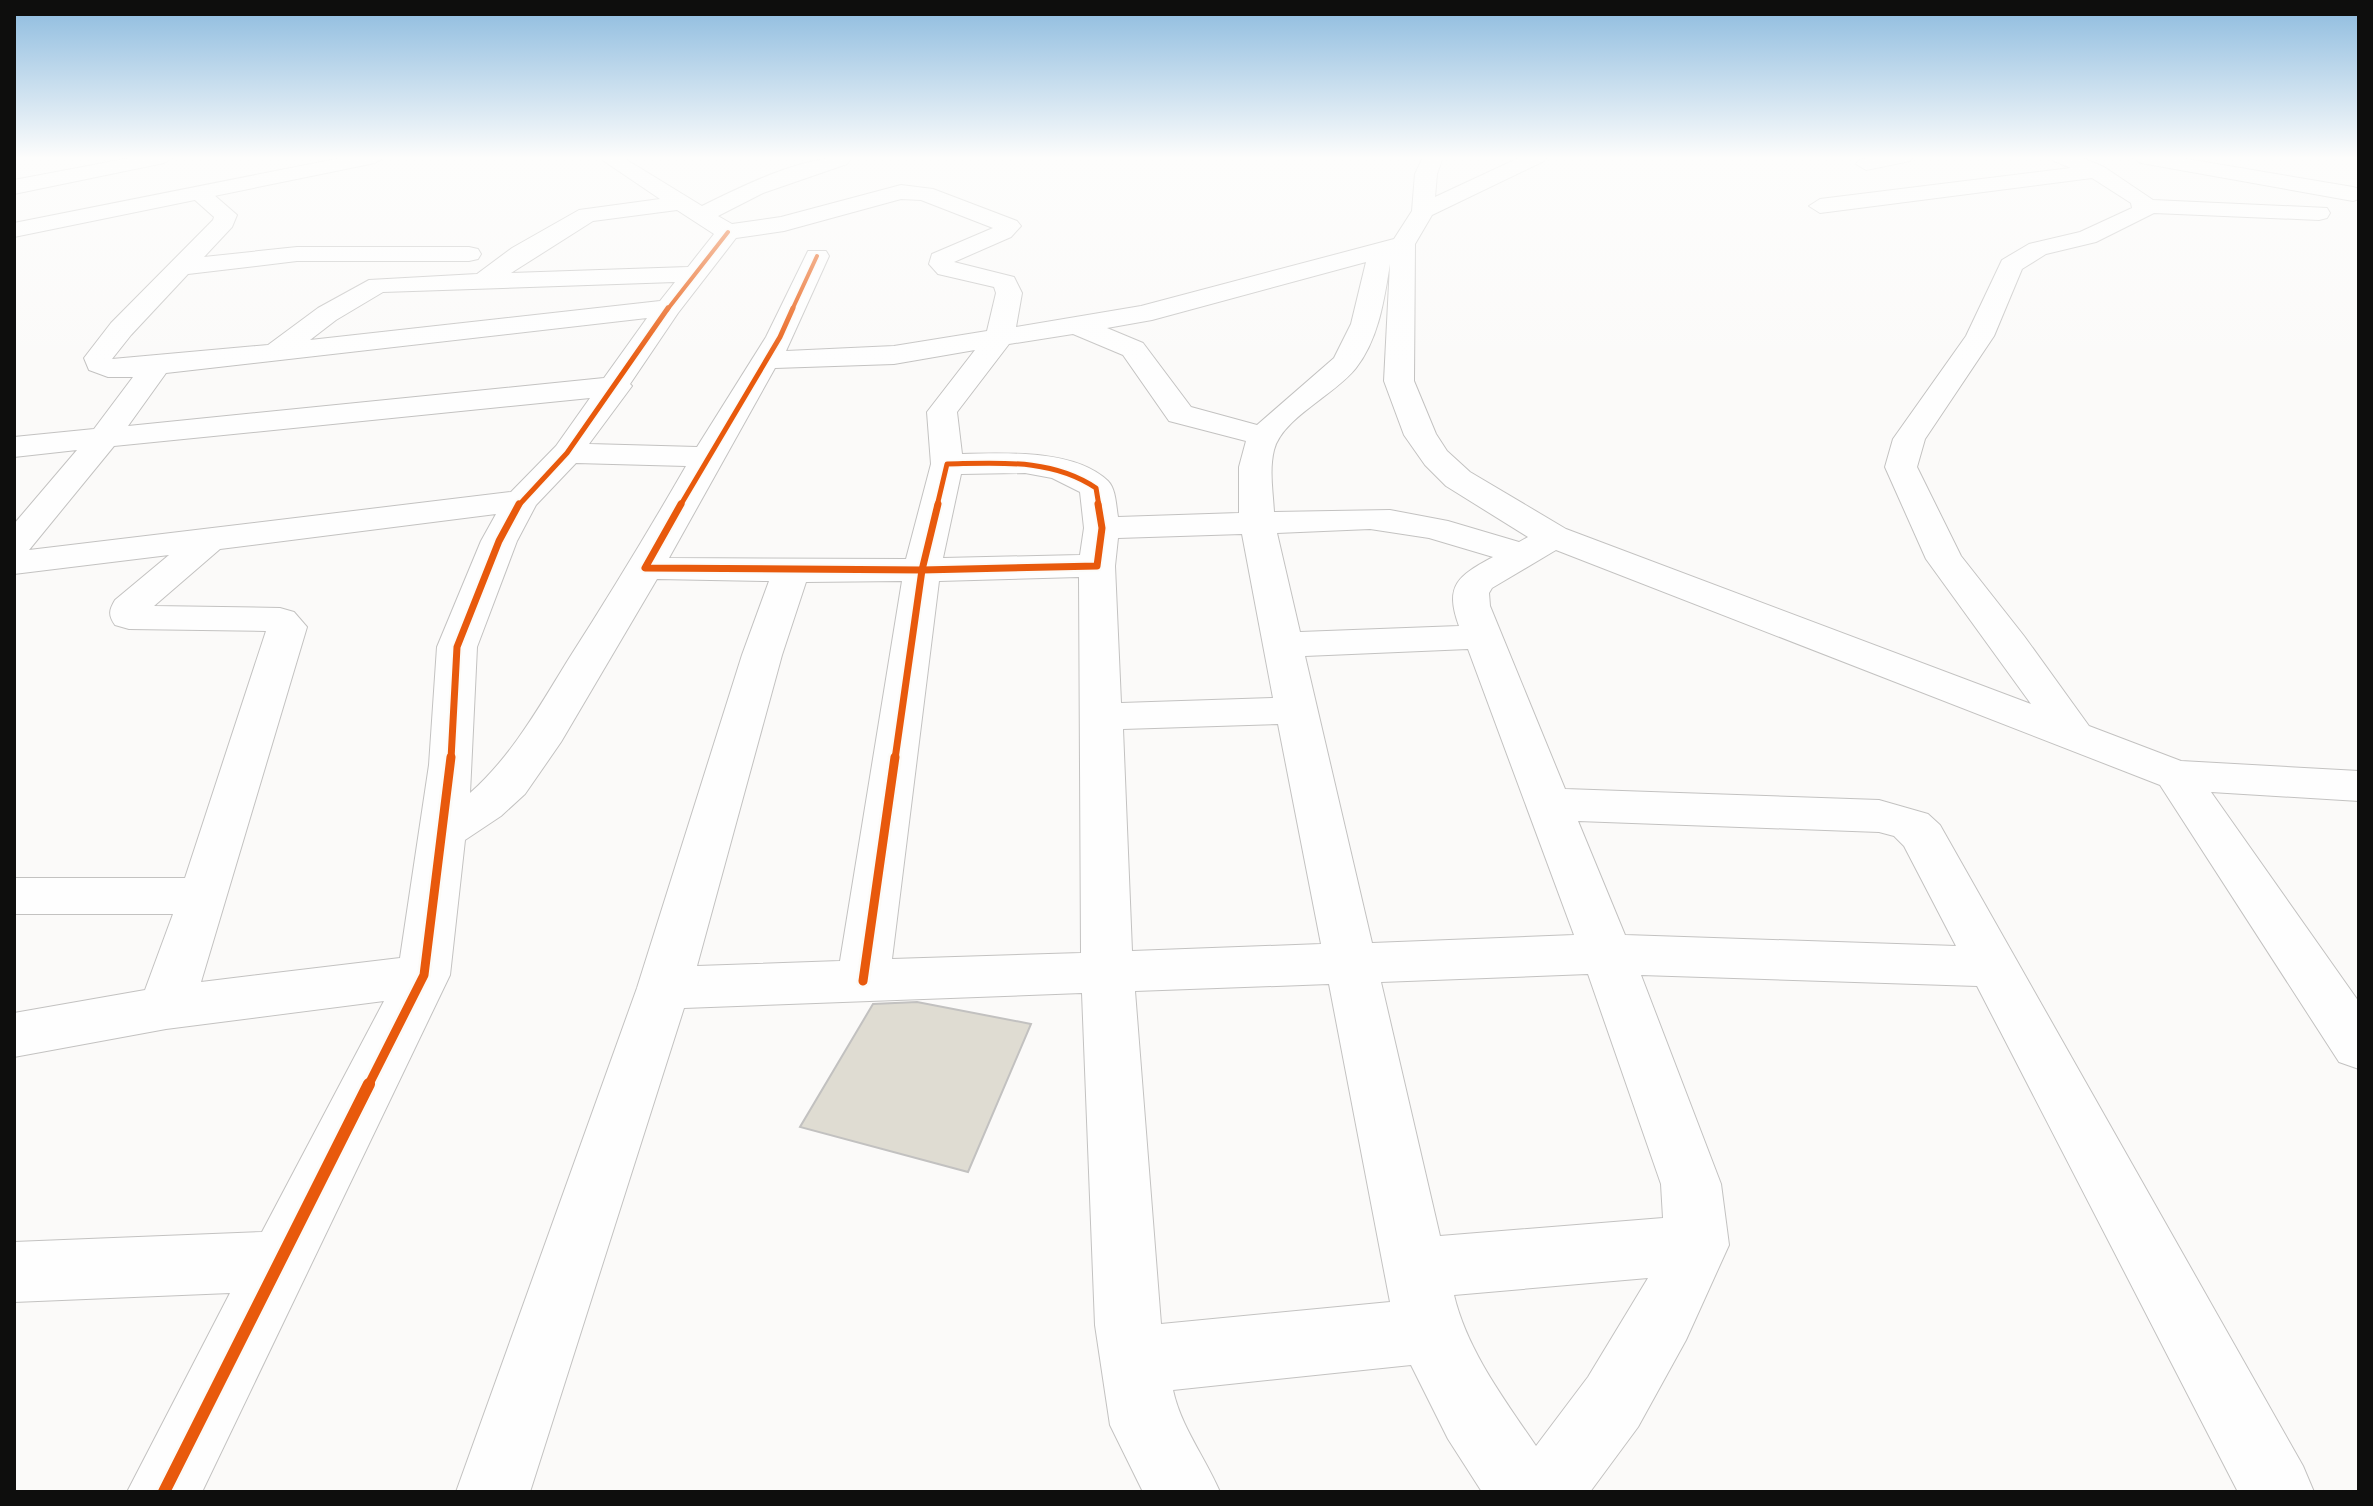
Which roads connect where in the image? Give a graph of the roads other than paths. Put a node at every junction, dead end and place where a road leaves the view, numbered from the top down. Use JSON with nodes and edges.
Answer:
{"nodes":[{"id":1,"x":219,"y":227,"type":"edge"},
{"id":2,"x":569,"y":227,"type":"edge"},
{"id":3,"x":700,"y":227,"type":"edge"},
{"id":4,"x":1008,"y":227,"type":"edge"},
{"id":5,"x":1409,"y":227,"type":"edge"},
{"id":6,"x":2110,"y":227,"type":"edge"},
{"id":7,"x":1391,"y":248,"type":"junction"},
{"id":8,"x":395,"y":252,"type":"junction"},
{"id":9,"x":817,"y":256,"type":"dead end"},
{"id":10,"x":514,"y":258,"type":"junction"},
{"id":11,"x":180,"y":267,"type":"junction"},
{"id":12,"x":485,"y":280,"type":"junction"},
{"id":13,"x":378,"y":285,"type":"junction"},
{"id":14,"x":682,"y":291,"type":"junction"},
{"id":15,"x":1076,"y":325,"type":"junction"},
{"id":16,"x":429,"y":336,"type":"junction"},
{"id":17,"x":1000,"y":337,"type":"junction"},
{"id":18,"x":276,"y":352,"type":"junction"},
{"id":19,"x":766,"y":360,"type":"junction"},
{"id":20,"x":157,"y":365,"type":"junction"},
{"id":21,"x":414,"y":383,"type":"junction"},
{"id":22,"x":617,"y":386,"type":"junction"},
{"id":23,"x":1263,"y":436,"type":"junction"},
{"id":24,"x":104,"y":438,"type":"junction"},
{"id":25,"x":14,"y":447,"type":"edge"},
{"id":26,"x":567,"y":453,"type":"junction"},
{"id":27,"x":707,"y":457,"type":"junction"},
{"id":28,"x":947,"y":464,"type":"junction"},
{"id":29,"x":521,"y":501,"type":"junction"},
{"id":30,"x":1257,"y":523,"type":"junction"},
{"id":31,"x":207,"y":541,"type":"junction"},
{"id":32,"x":14,"y":546,"type":"edge"},
{"id":33,"x":1538,"y":546,"type":"junction"},
{"id":34,"x":1100,"y":547,"type":"junction"},
{"id":35,"x":14,"y":563,"type":"edge"},
{"id":36,"x":645,"y":568,"type":"junction"},
{"id":37,"x":922,"y":570,"type":"junction"},
{"id":38,"x":791,"y":571,"type":"junction"},
{"id":39,"x":1483,"y":637,"type":"junction"},
{"id":40,"x":1283,"y":645,"type":"junction"},
{"id":41,"x":1297,"y":710,"type":"junction"},
{"id":42,"x":1101,"y":717,"type":"junction"},
{"id":43,"x":2074,"y":736,"type":"junction"},
{"id":44,"x":2176,"y":775,"type":"junction"},
{"id":45,"x":2359,"y":786,"type":"edge"},
{"id":46,"x":1548,"y":804,"type":"junction"},
{"id":47,"x":442,"y":833,"type":"junction"},
{"id":48,"x":14,"y":896,"type":"edge"},
{"id":49,"x":204,"y":896,"type":"junction"},
{"id":50,"x":1607,"y":954,"type":"junction"},
{"id":51,"x":1352,"y":964,"type":"junction"},
{"id":52,"x":1994,"y":967,"type":"junction"},
{"id":53,"x":1107,"y":972,"type":"junction"},
{"id":54,"x":424,"y":975,"type":"junction"},
{"id":55,"x":863,"y":981,"type":"junction"},
{"id":56,"x":664,"y":988,"type":"junction"},
{"id":57,"x":166,"y":1008,"type":"junction"},
{"id":58,"x":2354,"y":1034,"type":"edge"},
{"id":59,"x":14,"y":1035,"type":"edge"},
{"id":60,"x":1697,"y":1245,"type":"junction"},
{"id":61,"x":280,"y":1261,"type":"junction"},
{"id":62,"x":1416,"y":1268,"type":"junction"},
{"id":63,"x":14,"y":1272,"type":"edge"},
{"id":64,"x":1429,"y":1331,"type":"junction"},
{"id":65,"x":1134,"y":1360,"type":"junction"},
{"id":66,"x":164,"y":1492,"type":"edge"},
{"id":67,"x":493,"y":1492,"type":"edge"},
{"id":68,"x":1183,"y":1492,"type":"edge"},
{"id":69,"x":1524,"y":1492,"type":"edge"},
{"id":70,"x":1546,"y":1492,"type":"edge"},
{"id":71,"x":2277,"y":1492,"type":"edge"}],
"edges":[{"from":1,"to":11,"type":"street"},
{"from":2,"to":10,"type":"street"},
{"from":3,"to":14,"type":"street"},
{"from":4,"to":17,"type":"street"},
{"from":5,"to":7,"type":"street"},
{"from":6,"to":43,"type":"street"},
{"from":7,"to":15,"type":"street"},
{"from":7,"to":23,"type":"street"},
{"from":7,"to":33,"type":"street"},
{"from":8,"to":10,"type":"street"},
{"from":8,"to":11,"type":"street"},
{"from":8,"to":13,"type":"street"},
{"from":9,"to":19,"type":"street"},
{"from":10,"to":12,"type":"street"},
{"from":11,"to":20,"type":"street"},
{"from":12,"to":13,"type":"street"},
{"from":12,"to":14,"type":"street"},
{"from":13,"to":18,"type":"street"},
{"from":14,"to":16,"type":"street"},
{"from":14,"to":22,"type":"street"},
{"from":15,"to":17,"type":"street"},
{"from":15,"to":23,"type":"street"},
{"from":16,"to":18,"type":"street"},
{"from":16,"to":21,"type":"street"},
{"from":17,"to":19,"type":"street"},
{"from":17,"to":28,"type":"street"},
{"from":18,"to":20,"type":"street"},
{"from":19,"to":27,"type":"street"},
{"from":20,"to":24,"type":"street"},
{"from":21,"to":22,"type":"street"},
{"from":21,"to":24,"type":"street"},
{"from":22,"to":26,"type":"street"},
{"from":23,"to":30,"type":"street"},
{"from":24,"to":25,"type":"street"},
{"from":24,"to":32,"type":"street"},
{"from":26,"to":27,"type":"street"},
{"from":26,"to":29,"type":"street"},
{"from":27,"to":36,"type":"street"},
{"from":28,"to":34,"type":"street"},
{"from":28,"to":37,"type":"street"},
{"from":29,"to":31,"type":"street"},
{"from":29,"to":47,"type":"street"},
{"from":30,"to":33,"type":"street"},
{"from":30,"to":34,"type":"street"},
{"from":30,"to":40,"type":"street"},
{"from":31,"to":35,"type":"street"},
{"from":31,"to":49,"type":"street"},
{"from":33,"to":39,"type":"street"},
{"from":33,"to":43,"type":"street"},
{"from":34,"to":37,"type":"street"},
{"from":34,"to":42,"type":"street"},
{"from":36,"to":38,"type":"street"},
{"from":36,"to":47,"type":"street"},
{"from":37,"to":38,"type":"street"},
{"from":37,"to":55,"type":"street"},
{"from":38,"to":56,"type":"street"},
{"from":39,"to":40,"type":"street"},
{"from":39,"to":46,"type":"street"},
{"from":40,"to":41,"type":"street"},
{"from":41,"to":42,"type":"street"},
{"from":41,"to":51,"type":"street"},
{"from":42,"to":53,"type":"street"},
{"from":43,"to":44,"type":"street"},
{"from":44,"to":45,"type":"street"},
{"from":44,"to":58,"type":"street"},
{"from":46,"to":50,"type":"street"},
{"from":46,"to":52,"type":"street"},
{"from":47,"to":54,"type":"street"},
{"from":48,"to":49,"type":"street"},
{"from":49,"to":57,"type":"street"},
{"from":50,"to":51,"type":"street"},
{"from":50,"to":52,"type":"street"},
{"from":50,"to":60,"type":"street"},
{"from":51,"to":53,"type":"street"},
{"from":51,"to":62,"type":"street"},
{"from":52,"to":71,"type":"street"},
{"from":53,"to":55,"type":"street"},
{"from":53,"to":65,"type":"street"},
{"from":54,"to":57,"type":"street"},
{"from":54,"to":61,"type":"street"},
{"from":55,"to":56,"type":"street"},
{"from":56,"to":67,"type":"street"},
{"from":57,"to":59,"type":"street"},
{"from":60,"to":62,"type":"street"},
{"from":60,"to":70,"type":"street"},
{"from":61,"to":63,"type":"street"},
{"from":61,"to":66,"type":"street"},
{"from":62,"to":64,"type":"street"},
{"from":64,"to":65,"type":"street"},
{"from":64,"to":69,"type":"street"},
{"from":65,"to":68,"type":"street"}]}
